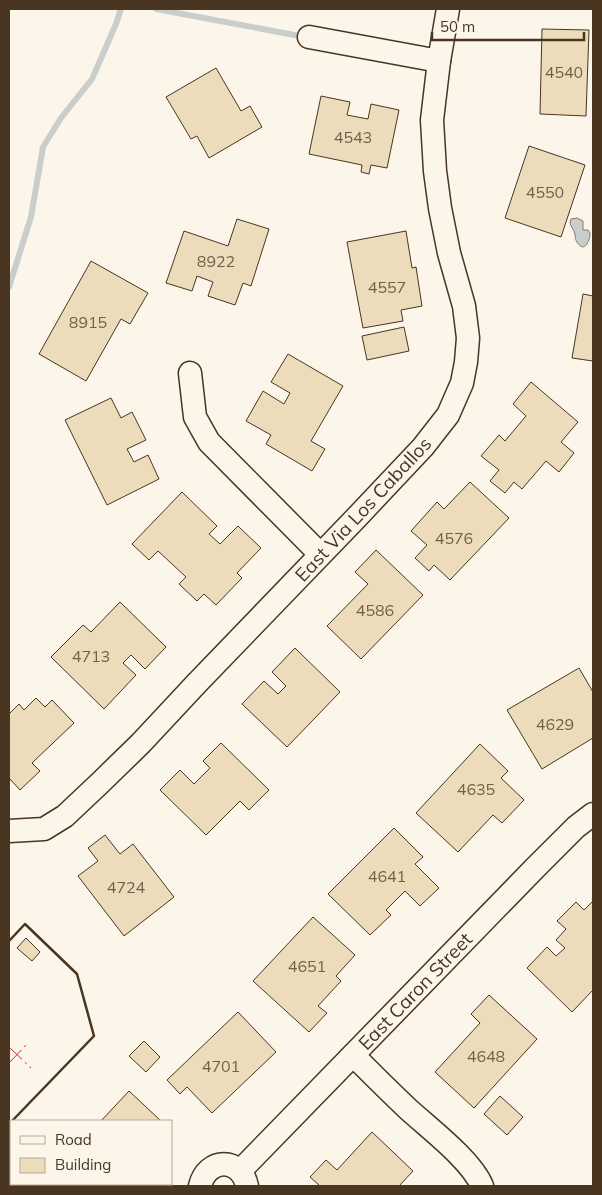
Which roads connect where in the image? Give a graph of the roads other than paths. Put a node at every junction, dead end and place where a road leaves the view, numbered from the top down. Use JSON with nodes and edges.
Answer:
{"nodes":[{"id":1,"x":448,"y":9,"type":"edge"},
{"id":2,"x":309,"y":37,"type":"dead end"},
{"id":3,"x":439,"y":61,"type":"junction"},
{"id":4,"x":190,"y":373,"type":"dead end"},
{"id":5,"x":320,"y":554,"type":"junction"},
{"id":6,"x":593,"y":814,"type":"edge"},
{"id":7,"x":9,"y":831,"type":"edge"},
{"id":8,"x":353,"y":1055,"type":"junction"},
{"id":9,"x":244,"y":1179,"type":"edge"},
{"id":10,"x":200,"y":1186,"type":"edge"},
{"id":11,"x":482,"y":1186,"type":"edge"}],
"edges":[{"from":1,"to":3,"type":"street","name":"East Via Los Caballos"},
{"from":2,"to":3,"type":"street"},
{"from":3,"to":5,"type":"street","name":"East Via Los Caballos"},
{"from":4,"to":5,"type":"street"},
{"from":5,"to":7,"type":"street","name":"East Via Los Caballos"},
{"from":6,"to":8,"type":"street","name":"East Caron Street"},
{"from":8,"to":9,"type":"street","name":"East Caron Street"},
{"from":8,"to":11,"type":"street"},
{"from":9,"to":10,"type":"street","name":"East Caron Street"}]}
